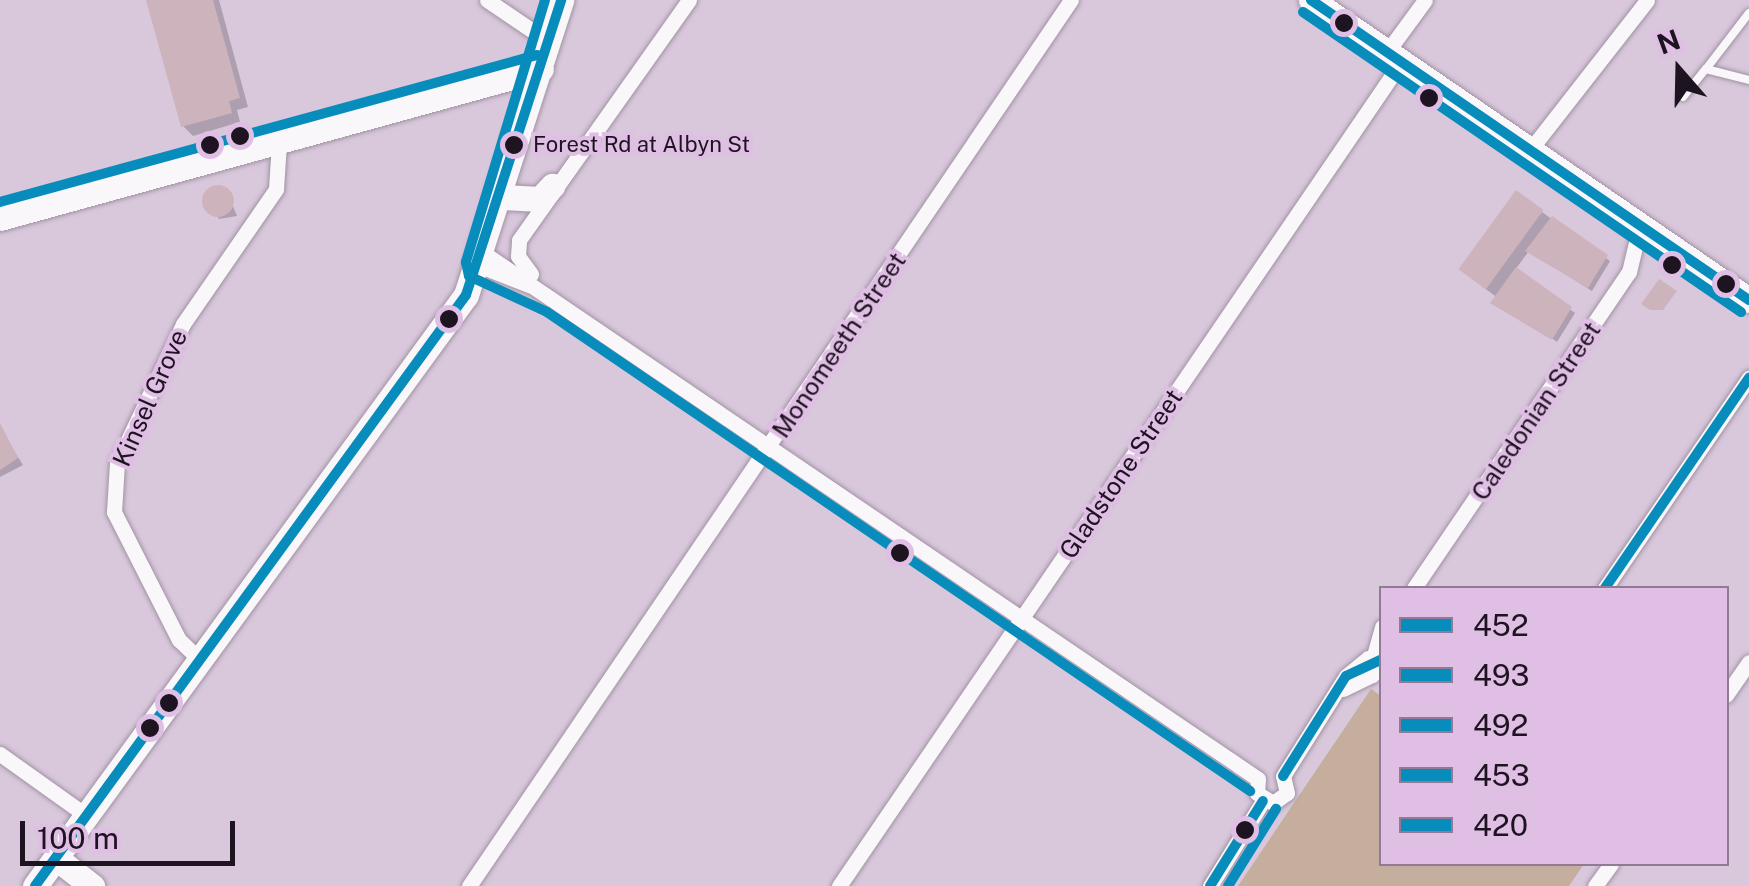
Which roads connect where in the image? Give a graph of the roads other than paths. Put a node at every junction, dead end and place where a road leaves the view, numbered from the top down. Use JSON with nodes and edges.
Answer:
{"nodes":[{"id":1,"x":487,"y":0,"type":"edge"},
{"id":2,"x":561,"y":0,"type":"edge"},
{"id":3,"x":689,"y":0,"type":"edge"},
{"id":4,"x":1072,"y":0,"type":"edge"},
{"id":5,"x":1311,"y":0,"type":"edge"},
{"id":6,"x":1426,"y":0,"type":"edge"},
{"id":7,"x":1647,"y":0,"type":"edge"},
{"id":8,"x":1749,"y":13,"type":"edge"},
{"id":9,"x":549,"y":42,"type":"junction"},
{"id":10,"x":1394,"y":57,"type":"junction"},
{"id":11,"x":1706,"y":69,"type":"junction"},
{"id":12,"x":540,"y":70,"type":"junction"},
{"id":13,"x":1749,"y":80,"type":"edge"},
{"id":14,"x":1683,"y":97,"type":"dead end"},
{"id":15,"x":279,"y":142,"type":"junction"},
{"id":16,"x":1530,"y":150,"type":"junction"},
{"id":17,"x":552,"y":186,"type":"junction"},
{"id":18,"x":506,"y":189,"type":"junction"},
{"id":19,"x":0,"y":218,"type":"edge"},
{"id":20,"x":1640,"y":226,"type":"junction"},
{"id":21,"x":483,"y":260,"type":"junction"},
{"id":22,"x":554,"y":299,"type":"junction"},
{"id":23,"x":1749,"y":300,"type":"edge"},
{"id":24,"x":1749,"y":378,"type":"edge"},
{"id":25,"x":770,"y":446,"type":"junction"},
{"id":26,"x":1415,"y":586,"type":"edge"},
{"id":27,"x":1606,"y":586,"type":"edge"},
{"id":28,"x":1022,"y":618,"type":"junction"},
{"id":29,"x":1378,"y":658,"type":"edge"},
{"id":30,"x":200,"y":660,"type":"junction"},
{"id":31,"x":1749,"y":662,"type":"edge"},
{"id":32,"x":1377,"y":677,"type":"edge"},
{"id":33,"x":1343,"y":689,"type":"junction"},
{"id":34,"x":1729,"y":691,"type":"edge"},
{"id":35,"x":0,"y":754,"type":"edge"},
{"id":36,"x":1284,"y":776,"type":"junction"},
{"id":37,"x":1258,"y":779,"type":"junction"},
{"id":38,"x":1264,"y":801,"type":"junction"},
{"id":39,"x":87,"y":816,"type":"junction"},
{"id":40,"x":56,"y":858,"type":"junction"},
{"id":41,"x":34,"y":886,"type":"edge"},
{"id":42,"x":92,"y":886,"type":"edge"},
{"id":43,"x":468,"y":886,"type":"edge"},
{"id":44,"x":839,"y":886,"type":"edge"},
{"id":45,"x":1210,"y":886,"type":"edge"}],
"edges":[{"from":1,"to":9,"type":"street"},
{"from":2,"to":9,"type":"main road"},
{"from":3,"to":17,"type":"street"},
{"from":4,"to":25,"type":"street","name":"Monomeeth Street"},
{"from":5,"to":10,"type":"main road"},
{"from":6,"to":10,"type":"street","name":"Gladstone Street"},
{"from":7,"to":16,"type":"street"},
{"from":8,"to":11,"type":"lane"},
{"from":9,"to":12,"type":"main road"},
{"from":10,"to":16,"type":"main road"},
{"from":10,"to":28,"type":"street","name":"Gladstone Street"},
{"from":11,"to":13,"type":"lane"},
{"from":11,"to":14,"type":"lane"},
{"from":12,"to":15,"type":"main road"},
{"from":12,"to":18,"type":"main road"},
{"from":15,"to":19,"type":"main road"},
{"from":15,"to":30,"type":"street","name":"Kinsel Grove"},
{"from":16,"to":20,"type":"main road"},
{"from":17,"to":18,"type":"main road"},
{"from":17,"to":22,"type":"street"},
{"from":18,"to":21,"type":"main road"},
{"from":20,"to":23,"type":"main road"},
{"from":20,"to":26,"type":"street","name":"Caledonian Street"},
{"from":21,"to":22,"type":"street"},
{"from":21,"to":30,"type":"main road"},
{"from":22,"to":25,"type":"street"},
{"from":24,"to":27,"type":"street"},
{"from":25,"to":28,"type":"street"},
{"from":25,"to":43,"type":"street","name":"Monomeeth Street"},
{"from":28,"to":37,"type":"street"},
{"from":28,"to":44,"type":"street","name":"Gladstone Street"},
{"from":29,"to":32,"type":"street"},
{"from":29,"to":33,"type":"street"},
{"from":30,"to":39,"type":"main road"},
{"from":31,"to":34,"type":"street"},
{"from":32,"to":33,"type":"street"},
{"from":33,"to":36,"type":"street"},
{"from":35,"to":39,"type":"street"},
{"from":36,"to":37,"type":"street"},
{"from":36,"to":38,"type":"street"},
{"from":37,"to":38,"type":"street"},
{"from":38,"to":45,"type":"street"},
{"from":39,"to":40,"type":"main road"},
{"from":40,"to":41,"type":"main road"},
{"from":40,"to":42,"type":"main road"}]}
